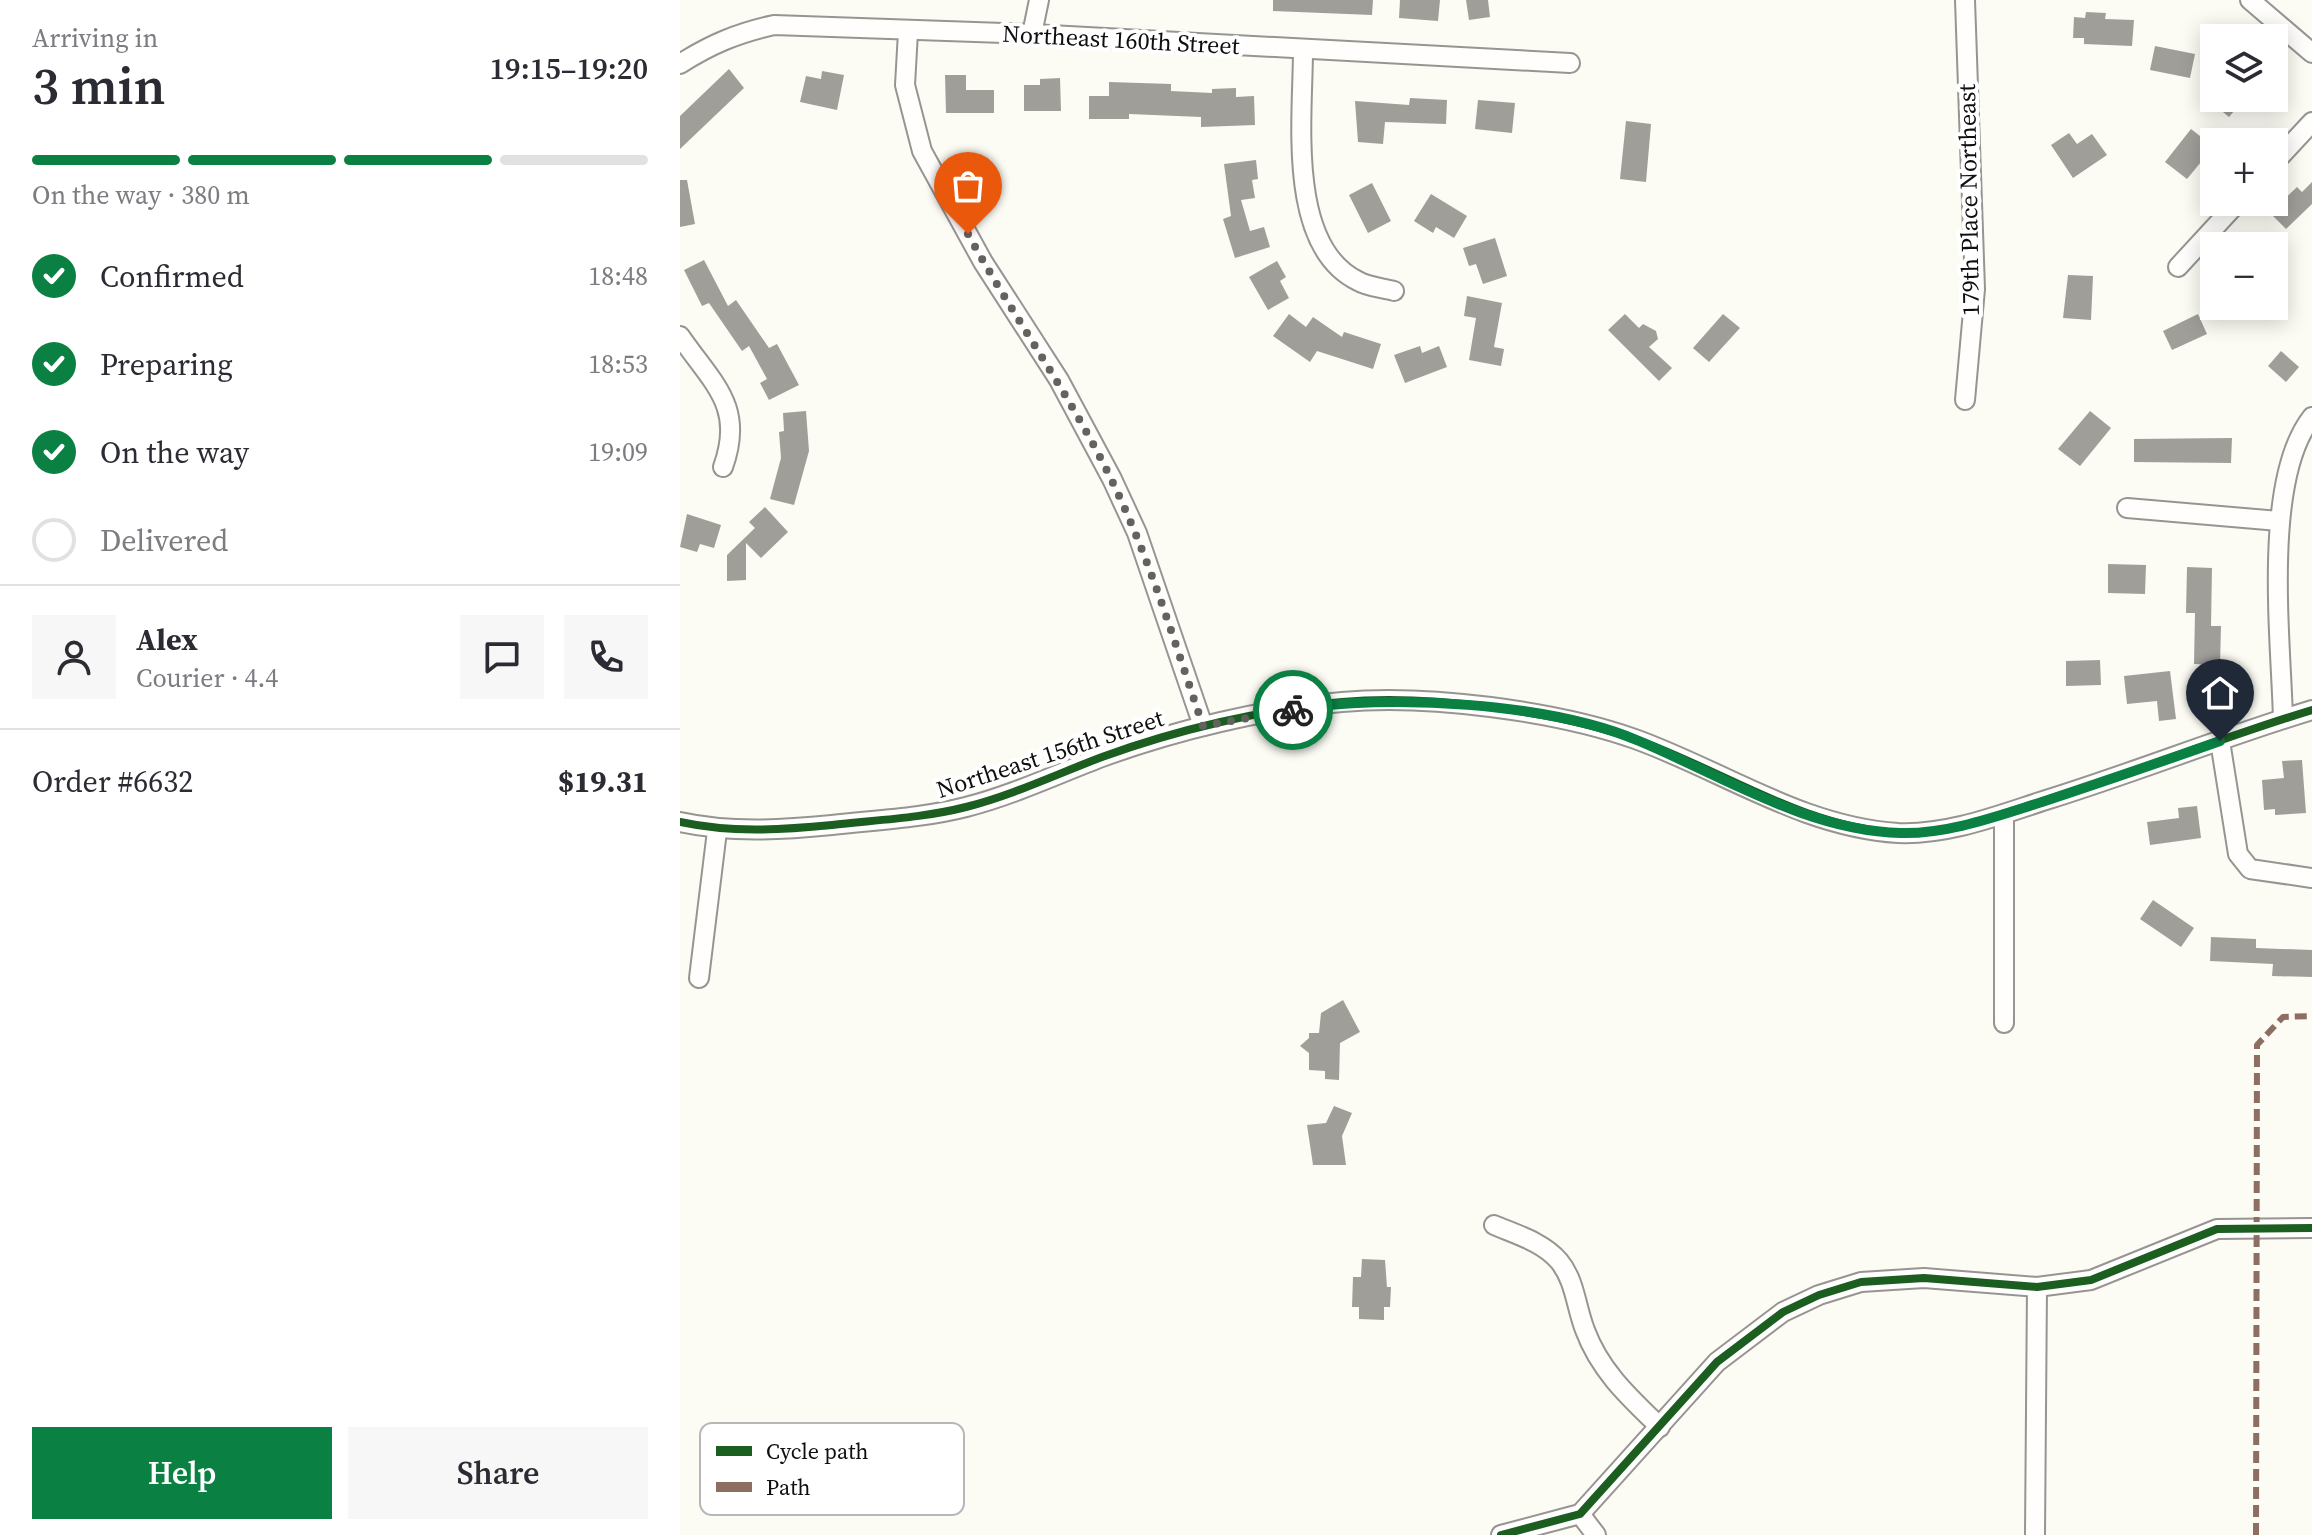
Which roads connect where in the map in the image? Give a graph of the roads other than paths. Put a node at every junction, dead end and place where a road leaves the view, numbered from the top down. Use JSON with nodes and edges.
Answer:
{"nodes":[{"id":1,"x":1039,"y":0,"type":"edge"},
{"id":2,"x":1965,"y":0,"type":"edge"},
{"id":3,"x":2250,"y":0,"type":"edge"},
{"id":4,"x":908,"y":32,"type":"junction"},
{"id":5,"x":1032,"y":34,"type":"junction"},
{"id":6,"x":1303,"y":50,"type":"junction"},
{"id":7,"x":2312,"y":53,"type":"edge"},
{"id":8,"x":1570,"y":63,"type":"dead end"},
{"id":9,"x":680,"y":64,"type":"edge"},
{"id":10,"x":2312,"y":122,"type":"edge"},
{"id":11,"x":2288,"y":148,"type":"edge"},
{"id":12,"x":2225,"y":216,"type":"edge"},
{"id":13,"x":2178,"y":267,"type":"dead end"},
{"id":14,"x":1394,"y":291,"type":"dead end"},
{"id":15,"x":680,"y":336,"type":"edge"},
{"id":16,"x":1965,"y":400,"type":"dead end"},
{"id":17,"x":2312,"y":417,"type":"edge"},
{"id":18,"x":723,"y":467,"type":"dead end"},
{"id":19,"x":2127,"y":508,"type":"dead end"},
{"id":20,"x":2279,"y":521,"type":"junction"},
{"id":21,"x":2312,"y":710,"type":"edge"},
{"id":22,"x":2283,"y":719,"type":"junction"},
{"id":23,"x":1203,"y":726,"type":"junction"},
{"id":24,"x":2220,"y":741,"type":"junction"},
{"id":25,"x":2004,"y":815,"type":"junction"},
{"id":26,"x":680,"y":822,"type":"edge"},
{"id":27,"x":717,"y":831,"type":"junction"},
{"id":28,"x":2312,"y":878,"type":"edge"},
{"id":29,"x":699,"y":978,"type":"dead end"},
{"id":30,"x":2004,"y":1023,"type":"dead end"},
{"id":31,"x":1494,"y":1225,"type":"dead end"},
{"id":32,"x":2312,"y":1228,"type":"edge"},
{"id":33,"x":2037,"y":1287,"type":"junction"},
{"id":34,"x":1660,"y":1427,"type":"junction"},
{"id":35,"x":1580,"y":1514,"type":"junction"},
{"id":36,"x":1501,"y":1535,"type":"edge"},
{"id":37,"x":1596,"y":1535,"type":"edge"},
{"id":38,"x":2035,"y":1535,"type":"edge"}],
"edges":[{"from":1,"to":5,"type":"street"},
{"from":2,"to":16,"type":"street","name":"179th Place Northeast"},
{"from":3,"to":7,"type":"street"},
{"from":4,"to":5,"type":"street","name":"Northeast 160th Street"},
{"from":4,"to":9,"type":"street","name":"Northeast 160th Street"},
{"from":4,"to":23,"type":"street"},
{"from":5,"to":6,"type":"street","name":"Northeast 160th Street"},
{"from":6,"to":8,"type":"street","name":"Northeast 160th Street"},
{"from":6,"to":14,"type":"street"},
{"from":10,"to":11,"type":"street"},
{"from":12,"to":13,"type":"street"},
{"from":15,"to":18,"type":"street"},
{"from":17,"to":20,"type":"street"},
{"from":19,"to":20,"type":"street"},
{"from":20,"to":22,"type":"street"},
{"from":21,"to":22,"type":"street","name":"Northeast 156th Street"},
{"from":22,"to":24,"type":"street","name":"Northeast 156th Street"},
{"from":23,"to":25,"type":"street","name":"Northeast 156th Street"},
{"from":23,"to":27,"type":"street","name":"Northeast 156th Street"},
{"from":24,"to":25,"type":"street","name":"Northeast 156th Street"},
{"from":24,"to":28,"type":"street"},
{"from":25,"to":30,"type":"street"},
{"from":26,"to":27,"type":"street","name":"Northeast 156th Street"},
{"from":27,"to":29,"type":"street"},
{"from":31,"to":34,"type":"street"},
{"from":32,"to":33,"type":"street"},
{"from":33,"to":34,"type":"street"},
{"from":33,"to":38,"type":"street"},
{"from":34,"to":35,"type":"street"},
{"from":35,"to":36,"type":"street"},
{"from":35,"to":37,"type":"street"}]}
